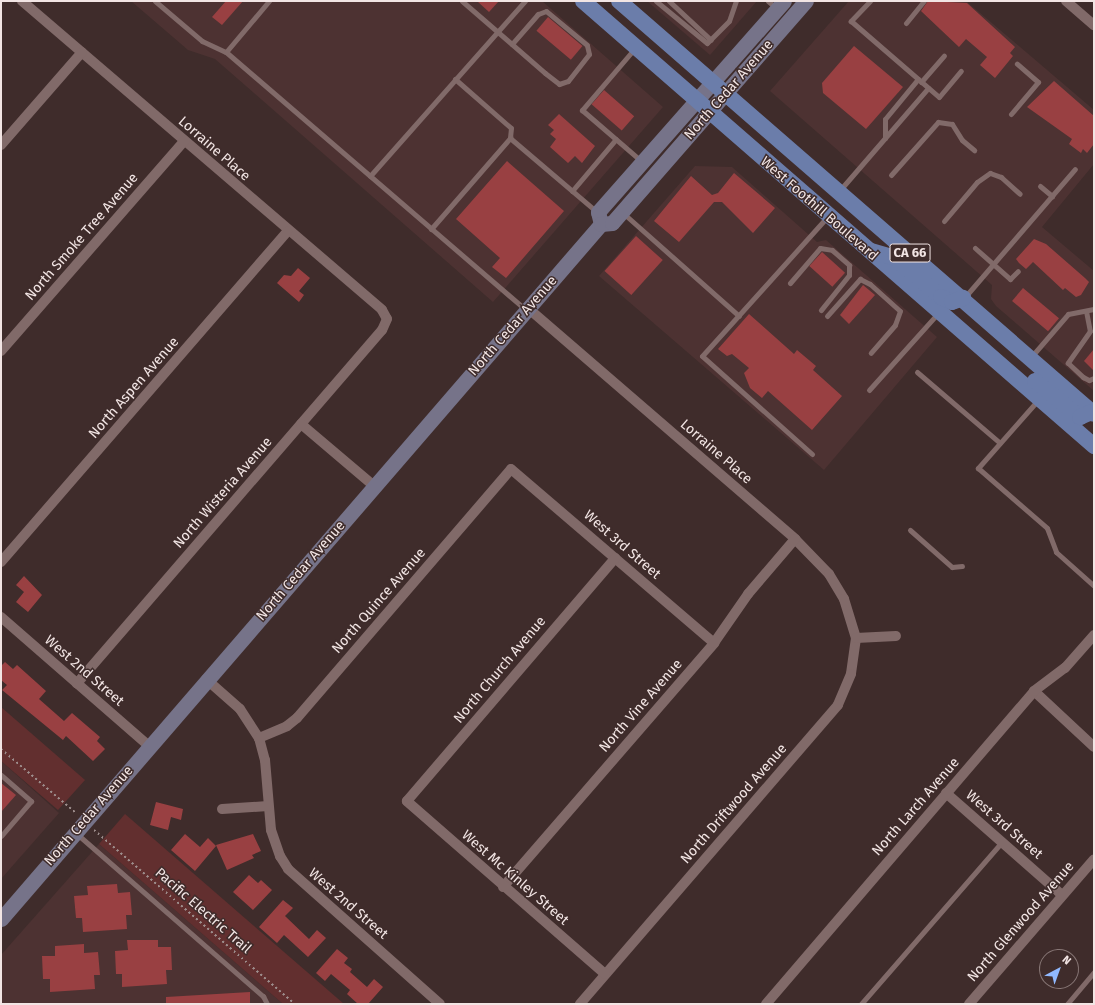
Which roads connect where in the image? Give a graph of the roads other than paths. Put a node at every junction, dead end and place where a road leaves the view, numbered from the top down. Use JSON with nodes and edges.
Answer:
{"nodes":[{"id":1,"x":22,"y":1,"type":"edge"},
{"id":2,"x":155,"y":1,"type":"edge"},
{"id":3,"x":269,"y":1,"type":"edge"},
{"id":4,"x":462,"y":1,"type":"edge"},
{"id":5,"x":525,"y":1,"type":"edge"},
{"id":6,"x":583,"y":1,"type":"edge"},
{"id":7,"x":619,"y":1,"type":"edge"},
{"id":8,"x":656,"y":1,"type":"edge"},
{"id":9,"x":669,"y":1,"type":"edge"},
{"id":10,"x":806,"y":1,"type":"edge"},
{"id":11,"x":870,"y":1,"type":"edge"},
{"id":12,"x":924,"y":1,"type":"edge"},
{"id":13,"x":1066,"y":1,"type":"edge"},
{"id":14,"x":734,"y":3,"type":"edge"},
{"id":15,"x":776,"y":4,"type":"edge"},
{"id":16,"x":906,"y":23,"type":"dead end"},
{"id":17,"x":1094,"y":25,"type":"edge"},
{"id":18,"x":497,"y":31,"type":"junction"},
{"id":19,"x":711,"y":40,"type":"junction"},
{"id":20,"x":512,"y":44,"type":"junction"},
{"id":21,"x":636,"y":48,"type":"junction"},
{"id":22,"x":82,"y":52,"type":"junction"},
{"id":23,"x":226,"y":52,"type":"junction"},
{"id":24,"x":944,"y":56,"type":"dead end"},
{"id":25,"x":1017,"y":64,"type":"dead end"},
{"id":26,"x":961,"y":71,"type":"dead end"},
{"id":27,"x":454,"y":79,"type":"junction"},
{"id":28,"x":919,"y":80,"type":"junction"},
{"id":29,"x":712,"y":82,"type":"junction"},
{"id":30,"x":928,"y":88,"type":"junction"},
{"id":31,"x":725,"y":94,"type":"junction"},
{"id":32,"x":696,"y":101,"type":"junction"},
{"id":33,"x":709,"y":112,"type":"junction"},
{"id":34,"x":1011,"y":114,"type":"dead end"},
{"id":35,"x":510,"y":138,"type":"junction"},
{"id":36,"x":884,"y":138,"type":"junction"},
{"id":37,"x":616,"y":139,"type":"junction"},
{"id":38,"x":184,"y":141,"type":"junction"},
{"id":39,"x":1,"y":145,"type":"edge"},
{"id":40,"x":974,"y":150,"type":"dead end"},
{"id":41,"x":642,"y":162,"type":"junction"},
{"id":42,"x":1075,"y":169,"type":"dead end"},
{"id":43,"x":891,"y":175,"type":"dead end"},
{"id":44,"x":370,"y":176,"type":"junction"},
{"id":45,"x":1040,"y":186,"type":"dead end"},
{"id":46,"x":572,"y":191,"type":"junction"},
{"id":47,"x":838,"y":192,"type":"junction"},
{"id":48,"x":1020,"y":194,"type":"dead end"},
{"id":49,"x":1052,"y":196,"type":"junction"},
{"id":50,"x":622,"y":212,"type":"junction"},
{"id":51,"x":828,"y":216,"type":"junction"},
{"id":52,"x":600,"y":218,"type":"junction"},
{"id":53,"x":944,"y":221,"type":"dead end"},
{"id":54,"x":431,"y":229,"type":"junction"},
{"id":55,"x":288,"y":232,"type":"junction"},
{"id":56,"x":975,"y":248,"type":"dead end"},
{"id":57,"x":866,"y":249,"type":"junction"},
{"id":58,"x":993,"y":264,"type":"junction"},
{"id":59,"x":1018,"y":271,"type":"dead end"},
{"id":60,"x":790,"y":283,"type":"dead end"},
{"id":61,"x":963,"y":298,"type":"junction"},
{"id":62,"x":1094,"y":309,"type":"edge"},
{"id":63,"x":528,"y":310,"type":"junction"},
{"id":64,"x":821,"y":310,"type":"dead end"},
{"id":65,"x":1086,"y":311,"type":"junction"},
{"id":66,"x":938,"y":312,"type":"junction"},
{"id":67,"x":738,"y":316,"type":"junction"},
{"id":68,"x":827,"y":316,"type":"dead end"},
{"id":69,"x":387,"y":319,"type":"joint"},
{"id":70,"x":1,"y":351,"type":"edge"},
{"id":71,"x":985,"y":352,"type":"junction"},
{"id":72,"x":871,"y":353,"type":"dead end"},
{"id":73,"x":1031,"y":358,"type":"junction"},
{"id":74,"x":917,"y":372,"type":"dead end"},
{"id":75,"x":1094,"y":378,"type":"edge"},
{"id":76,"x":869,"y":390,"type":"dead end"},
{"id":77,"x":1039,"y":399,"type":"junction"},
{"id":78,"x":1093,"y":411,"type":"edge"},
{"id":79,"x":301,"y":424,"type":"junction"},
{"id":80,"x":1000,"y":443,"type":"junction"},
{"id":81,"x":1094,"y":446,"type":"edge"},
{"id":82,"x":812,"y":454,"type":"dead end"},
{"id":83,"x":511,"y":469,"type":"joint"},
{"id":84,"x":374,"y":486,"type":"junction"},
{"id":85,"x":910,"y":530,"type":"dead end"},
{"id":86,"x":795,"y":539,"type":"junction"},
{"id":87,"x":615,"y":558,"type":"junction"},
{"id":88,"x":1,"y":562,"type":"edge"},
{"id":89,"x":962,"y":566,"type":"dead end"},
{"id":90,"x":1094,"y":586,"type":"edge"},
{"id":91,"x":1,"y":617,"type":"edge"},
{"id":92,"x":1094,"y":635,"type":"edge"},
{"id":93,"x":896,"y":636,"type":"dead end"},
{"id":94,"x":856,"y":638,"type":"junction"},
{"id":95,"x":714,"y":643,"type":"junction"},
{"id":96,"x":206,"y":679,"type":"junction"},
{"id":97,"x":77,"y":683,"type":"junction"},
{"id":98,"x":1034,"y":692,"type":"junction"},
{"id":99,"x":258,"y":738,"type":"junction"},
{"id":100,"x":149,"y":746,"type":"junction"},
{"id":101,"x":1094,"y":747,"type":"edge"},
{"id":102,"x":1,"y":775,"type":"edge"},
{"id":103,"x":946,"y":793,"type":"junction"},
{"id":104,"x":407,"y":801,"type":"joint"},
{"id":105,"x":268,"y":806,"type":"junction"},
{"id":106,"x":222,"y":809,"type":"dead end"},
{"id":107,"x":74,"y":832,"type":"junction"},
{"id":108,"x":1,"y":836,"type":"edge"},
{"id":109,"x":1002,"y":842,"type":"junction"},
{"id":110,"x":1094,"y":859,"type":"edge"},
{"id":111,"x":503,"y":887,"type":"junction"},
{"id":112,"x":1062,"y":895,"type":"junction"},
{"id":113,"x":1,"y":919,"type":"edge"},
{"id":114,"x":1094,"y":972,"type":"edge"},
{"id":115,"x":606,"y":974,"type":"junction"},
{"id":116,"x":267,"y":1004,"type":"edge"},
{"id":117,"x":440,"y":1004,"type":"edge"},
{"id":118,"x":580,"y":1004,"type":"edge"},
{"id":119,"x":766,"y":1004,"type":"edge"},
{"id":120,"x":862,"y":1004,"type":"edge"},
{"id":121,"x":969,"y":1004,"type":"edge"},
{"id":122,"x":1067,"y":1004,"type":"edge"}],
"edges":[{"from":1,"to":22,"type":"street","name":"Lorraine Place"},
{"from":2,"to":23,"type":"lane"},
{"from":3,"to":23,"type":"lane"},
{"from":4,"to":18,"type":"lane"},
{"from":5,"to":18,"type":"lane"},
{"from":6,"to":21,"type":"main road","name":"West Foothill Boulevard"},
{"from":7,"to":29,"type":"main road","name":"West Foothill Boulevard","number":"CA 66"},
{"from":8,"to":19,"type":"lane"},
{"from":9,"to":19,"type":"lane"},
{"from":10,"to":31,"type":"main road","name":"North Cedar Avenue"},
{"from":11,"to":28,"type":"lane"},
{"from":12,"to":16,"type":"lane"},
{"from":13,"to":17,"type":"street"},
{"from":14,"to":19,"type":"lane"},
{"from":15,"to":29,"type":"main road","name":"North Cedar Avenue"},
{"from":18,"to":20,"type":"lane"},
{"from":18,"to":27,"type":"lane"},
{"from":20,"to":20,"type":"lane"},
{"from":21,"to":32,"type":"main road","name":"West Foothill Boulevard"},
{"from":21,"to":37,"type":"lane"},
{"from":22,"to":38,"type":"street","name":"Lorraine Place"},
{"from":22,"to":39,"type":"street"},
{"from":23,"to":44,"type":"lane"},
{"from":24,"to":28,"type":"lane"},
{"from":25,"to":34,"type":"lane"},
{"from":26,"to":30,"type":"lane"},
{"from":27,"to":35,"type":"lane"},
{"from":27,"to":44,"type":"lane"},
{"from":28,"to":30,"type":"lane"},
{"from":28,"to":36,"type":"lane"},
{"from":29,"to":31,"type":"main road","name":"West Foothill Boulevard","number":"CA 66"},
{"from":29,"to":32,"type":"main road","name":"North Cedar Avenue"},
{"from":30,"to":36,"type":"lane"},
{"from":31,"to":33,"type":"main road","name":"North Cedar Avenue"},
{"from":31,"to":47,"type":"main road","name":"West Foothill Boulevard","number":"CA 66"},
{"from":32,"to":33,"type":"main road","name":"West Foothill Boulevard"},
{"from":32,"to":41,"type":"main road","name":"North Cedar Avenue"},
{"from":33,"to":50,"type":"main road","name":"North Cedar Avenue"},
{"from":33,"to":51,"type":"main road","name":"West Foothill Boulevard"},
{"from":35,"to":46,"type":"lane"},
{"from":35,"to":54,"type":"lane"},
{"from":36,"to":47,"type":"lane"},
{"from":37,"to":41,"type":"lane"},
{"from":37,"to":46,"type":"lane"},
{"from":38,"to":55,"type":"street","name":"Lorraine Place"},
{"from":38,"to":70,"type":"street","name":"North Smoke Tree Avenue"},
{"from":40,"to":43,"type":"lane"},
{"from":41,"to":52,"type":"main road","name":"North Cedar Avenue"},
{"from":42,"to":49,"type":"lane"},
{"from":44,"to":54,"type":"lane"},
{"from":45,"to":49,"type":"lane"},
{"from":46,"to":52,"type":"lane"},
{"from":47,"to":61,"type":"main road","name":"West Foothill Boulevard","number":"CA 66"},
{"from":48,"to":53,"type":"lane"},
{"from":49,"to":58,"type":"lane"},
{"from":50,"to":52,"type":"main road","name":"North Cedar Avenue"},
{"from":50,"to":67,"type":"lane"},
{"from":51,"to":57,"type":"main road","name":"West Foothill Boulevard"},
{"from":51,"to":67,"type":"lane"},
{"from":52,"to":63,"type":"main road","name":"North Cedar Avenue"},
{"from":54,"to":63,"type":"lane"},
{"from":55,"to":69,"type":"street","name":"Lorraine Place"},
{"from":55,"to":88,"type":"street","name":"North Aspen Avenue"},
{"from":56,"to":58,"type":"lane"},
{"from":57,"to":61,"type":"main road"},
{"from":57,"to":66,"type":"main road","name":"West Foothill Boulevard"},
{"from":58,"to":59,"type":"lane"},
{"from":58,"to":61,"type":"lane"},
{"from":60,"to":64,"type":"lane"},
{"from":61,"to":73,"type":"main road","name":"West Foothill Boulevard","number":"CA 66"},
{"from":62,"to":65,"type":"lane"},
{"from":63,"to":84,"type":"main road","name":"North Cedar Avenue"},
{"from":63,"to":86,"type":"street","name":"Lorraine Place"},
{"from":65,"to":73,"type":"lane"},
{"from":65,"to":75,"type":"lane"},
{"from":66,"to":71,"type":"main road","name":"West Foothill Boulevard"},
{"from":66,"to":76,"type":"lane"},
{"from":67,"to":82,"type":"lane"},
{"from":68,"to":72,"type":"lane"},
{"from":69,"to":79,"type":"street","name":"North Wisteria Avenue"},
{"from":71,"to":77,"type":"main road","name":"West Foothill Boulevard"},
{"from":71,"to":78,"type":"main road"},
{"from":73,"to":78,"type":"main road","name":"West Foothill Boulevard","number":"CA 66"},
{"from":74,"to":80,"type":"lane"},
{"from":77,"to":80,"type":"lane"},
{"from":77,"to":81,"type":"main road","name":"West Foothill Boulevard"},
{"from":79,"to":84,"type":"street"},
{"from":79,"to":97,"type":"street","name":"North Wisteria Avenue"},
{"from":80,"to":90,"type":"lane"},
{"from":83,"to":87,"type":"street","name":"West 3rd Street"},
{"from":83,"to":99,"type":"street","name":"North Quince Avenue"},
{"from":84,"to":96,"type":"main road","name":"North Cedar Avenue"},
{"from":85,"to":89,"type":"lane"},
{"from":86,"to":94,"type":"street","name":"Lorraine Place"},
{"from":86,"to":95,"type":"street","name":"North Vine Avenue"},
{"from":87,"to":95,"type":"street","name":"West 3rd Street"},
{"from":87,"to":104,"type":"street","name":"North Church Avenue"},
{"from":91,"to":97,"type":"street","name":"West 2nd Street"},
{"from":92,"to":98,"type":"street","name":"North Larch Avenue"},
{"from":93,"to":94,"type":"street"},
{"from":94,"to":115,"type":"street","name":"North Driftwood Avenue"},
{"from":95,"to":111,"type":"street","name":"North Vine Avenue"},
{"from":96,"to":99,"type":"street","name":"West 2nd Street"},
{"from":96,"to":100,"type":"main road","name":"North Cedar Avenue"},
{"from":97,"to":100,"type":"street","name":"West 2nd Street"},
{"from":98,"to":101,"type":"street"},
{"from":98,"to":103,"type":"street","name":"North Larch Avenue"},
{"from":99,"to":105,"type":"street","name":"West 2nd Street"},
{"from":100,"to":107,"type":"main road","name":"North Cedar Avenue"},
{"from":102,"to":108,"type":"lane"},
{"from":103,"to":109,"type":"street","name":"West 3rd Street"},
{"from":103,"to":119,"type":"street","name":"North Larch Avenue"},
{"from":104,"to":111,"type":"street","name":"West Mc Kinley Street"},
{"from":105,"to":106,"type":"street"},
{"from":105,"to":117,"type":"street","name":"West 2nd Street"},
{"from":107,"to":113,"type":"main road","name":"North Cedar Avenue"},
{"from":107,"to":116,"type":"lane"},
{"from":109,"to":112,"type":"street","name":"West 3rd Street"},
{"from":109,"to":120,"type":"lane"},
{"from":110,"to":112,"type":"street","name":"North Glenwood Avenue"},
{"from":111,"to":115,"type":"street","name":"West Mc Kinley Street"},
{"from":112,"to":121,"type":"street","name":"North Glenwood Avenue"},
{"from":114,"to":122,"type":"lane"},
{"from":115,"to":118,"type":"street","name":"North Driftwood Avenue"}]}
